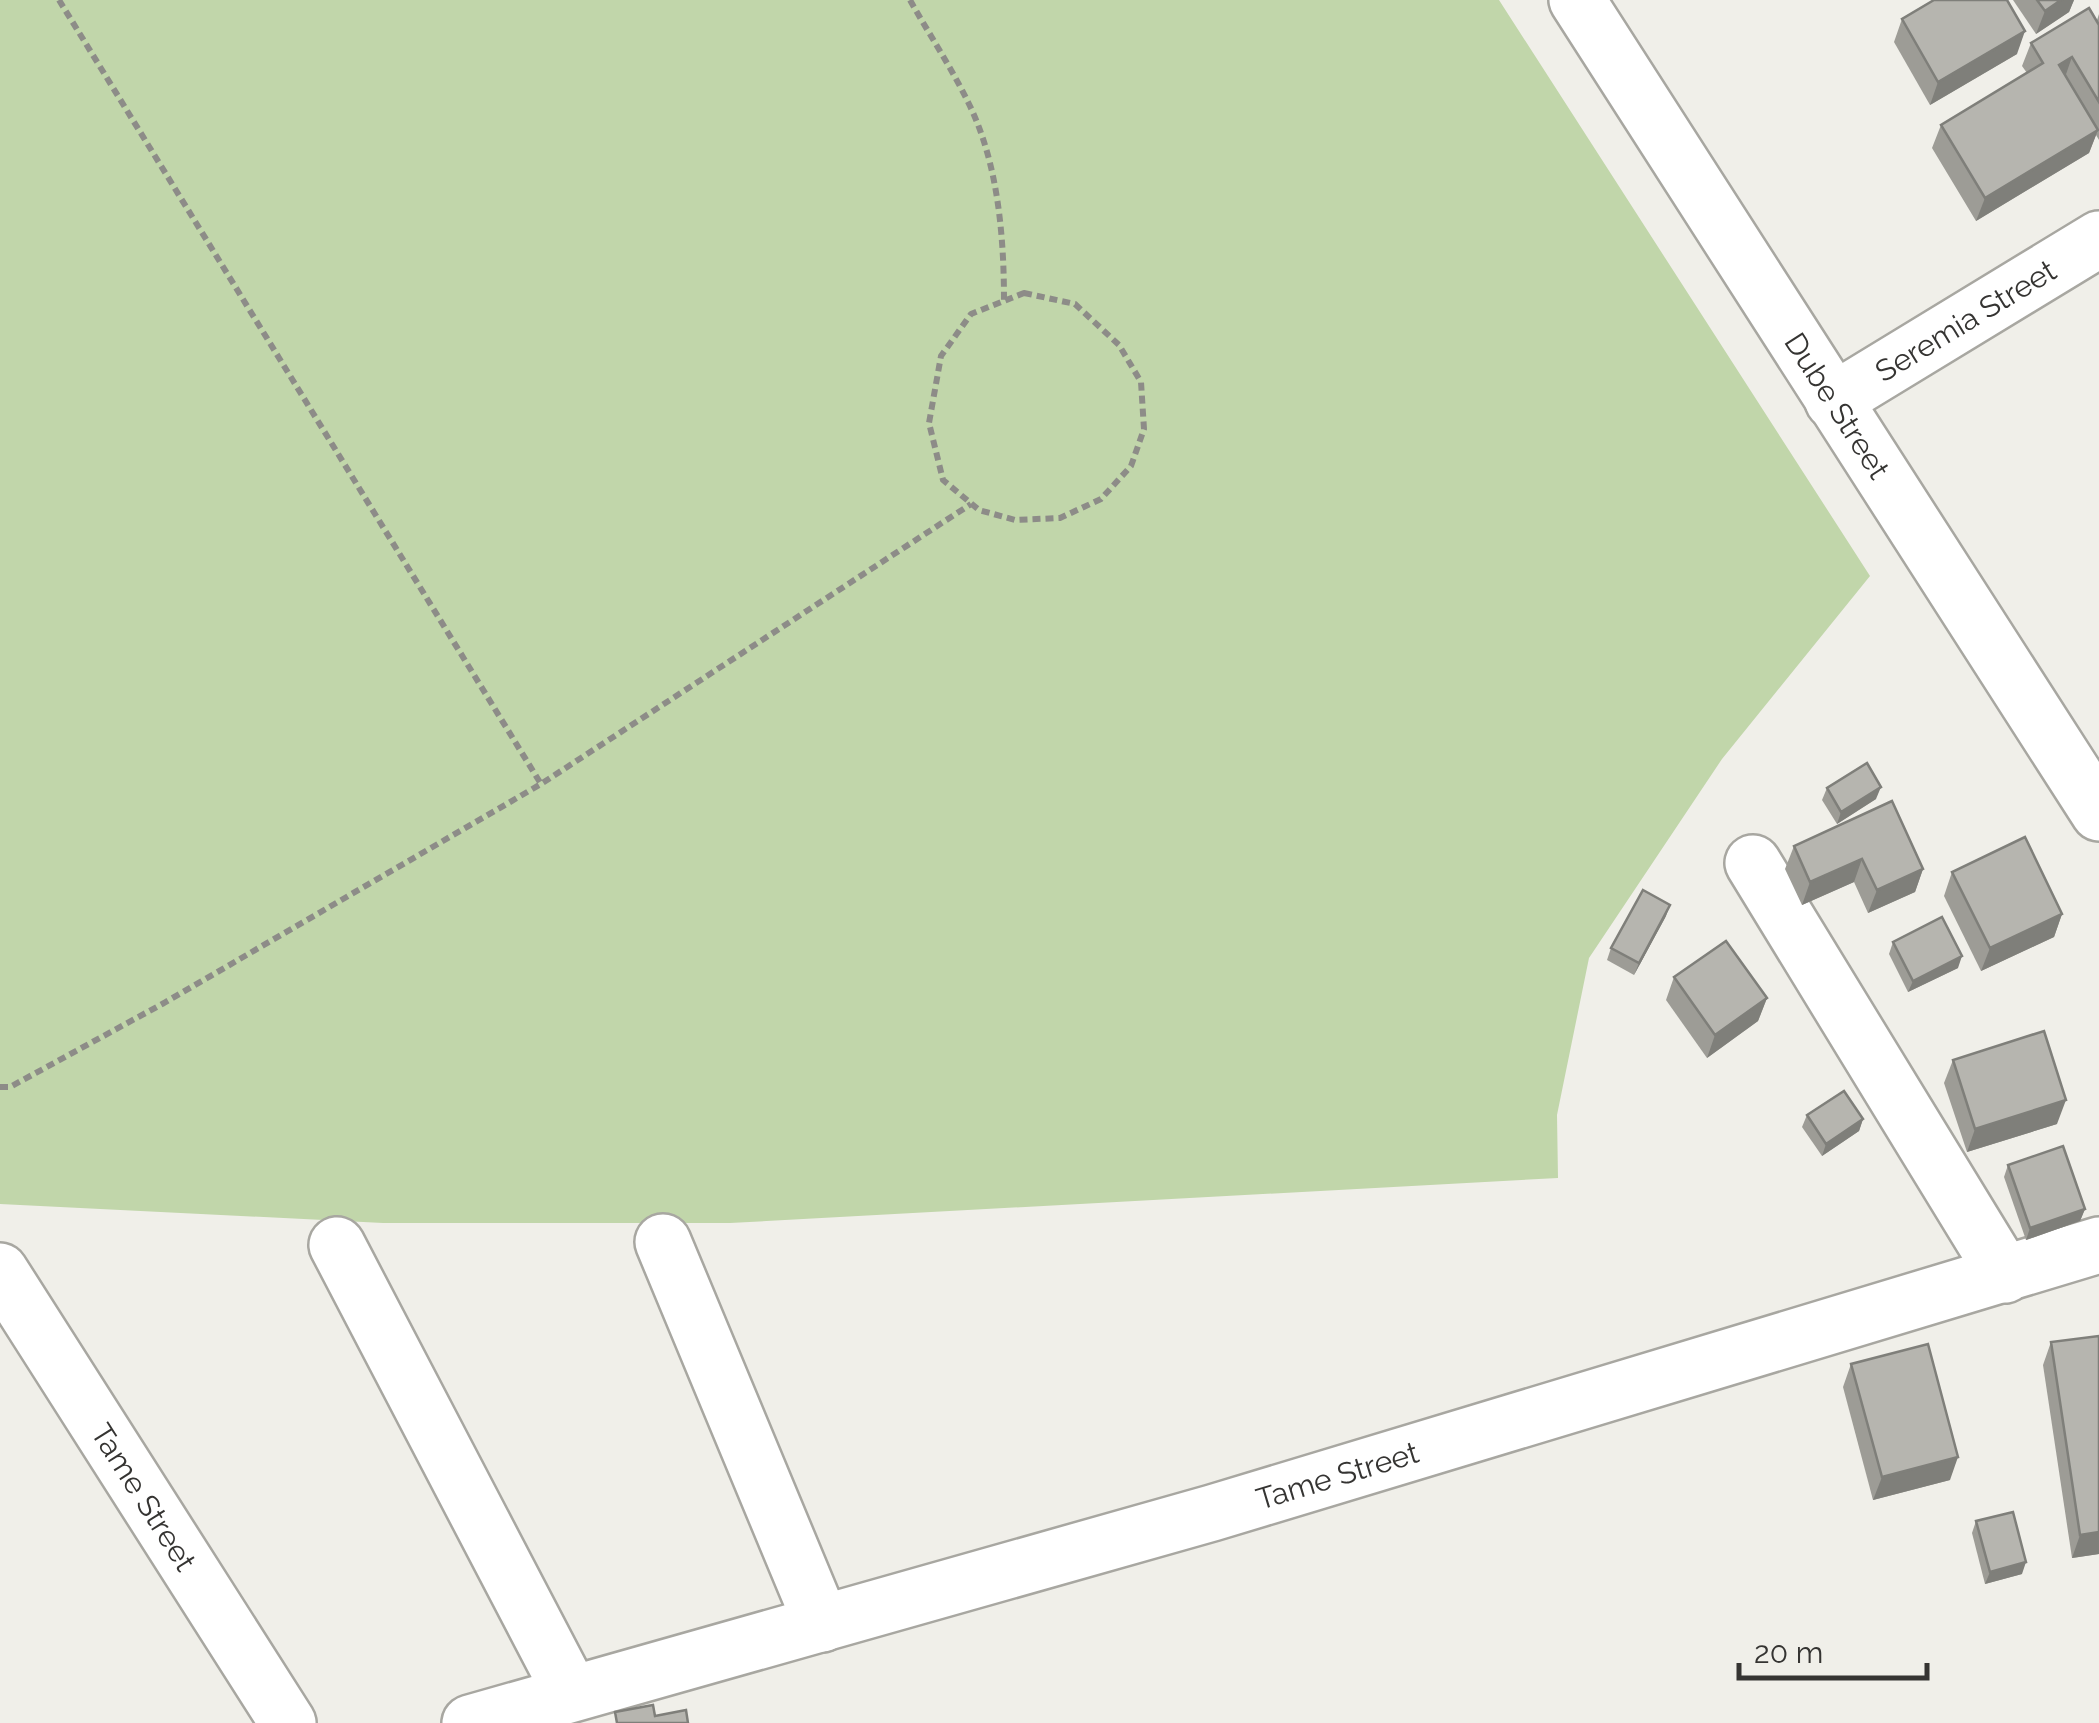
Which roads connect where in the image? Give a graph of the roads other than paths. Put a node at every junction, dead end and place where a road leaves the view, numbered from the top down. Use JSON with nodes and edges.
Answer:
{"nodes":[{"id":1,"x":1577,"y":0,"type":"edge"},
{"id":2,"x":2099,"y":238,"type":"edge"},
{"id":3,"x":1834,"y":401,"type":"junction"},
{"id":4,"x":2099,"y":813,"type":"edge"},
{"id":5,"x":1753,"y":863,"type":"dead end"},
{"id":6,"x":663,"y":1242,"type":"dead end"},
{"id":7,"x":337,"y":1245,"type":"dead end"},
{"id":8,"x":2099,"y":1245,"type":"edge"},
{"id":9,"x":0,"y":1271,"type":"edge"},
{"id":10,"x":2004,"y":1275,"type":"junction"},
{"id":11,"x":822,"y":1624,"type":"junction"},
{"id":12,"x":571,"y":1693,"type":"junction"},
{"id":13,"x":288,"y":1723,"type":"edge"},
{"id":14,"x":470,"y":1723,"type":"edge"}],
"edges":[{"from":1,"to":3,"type":"street","name":"Dube Street"},
{"from":2,"to":3,"type":"street","name":"Seremia Street"},
{"from":3,"to":4,"type":"street","name":"Dube Street"},
{"from":5,"to":10,"type":"street"},
{"from":6,"to":11,"type":"street"},
{"from":7,"to":12,"type":"street"},
{"from":8,"to":10,"type":"street","name":"Tame Street"},
{"from":9,"to":13,"type":"street","name":"Tame Street"},
{"from":10,"to":11,"type":"street","name":"Tame Street"},
{"from":11,"to":12,"type":"street","name":"Tame Street"},
{"from":12,"to":14,"type":"street","name":"Tame Street"}]}
